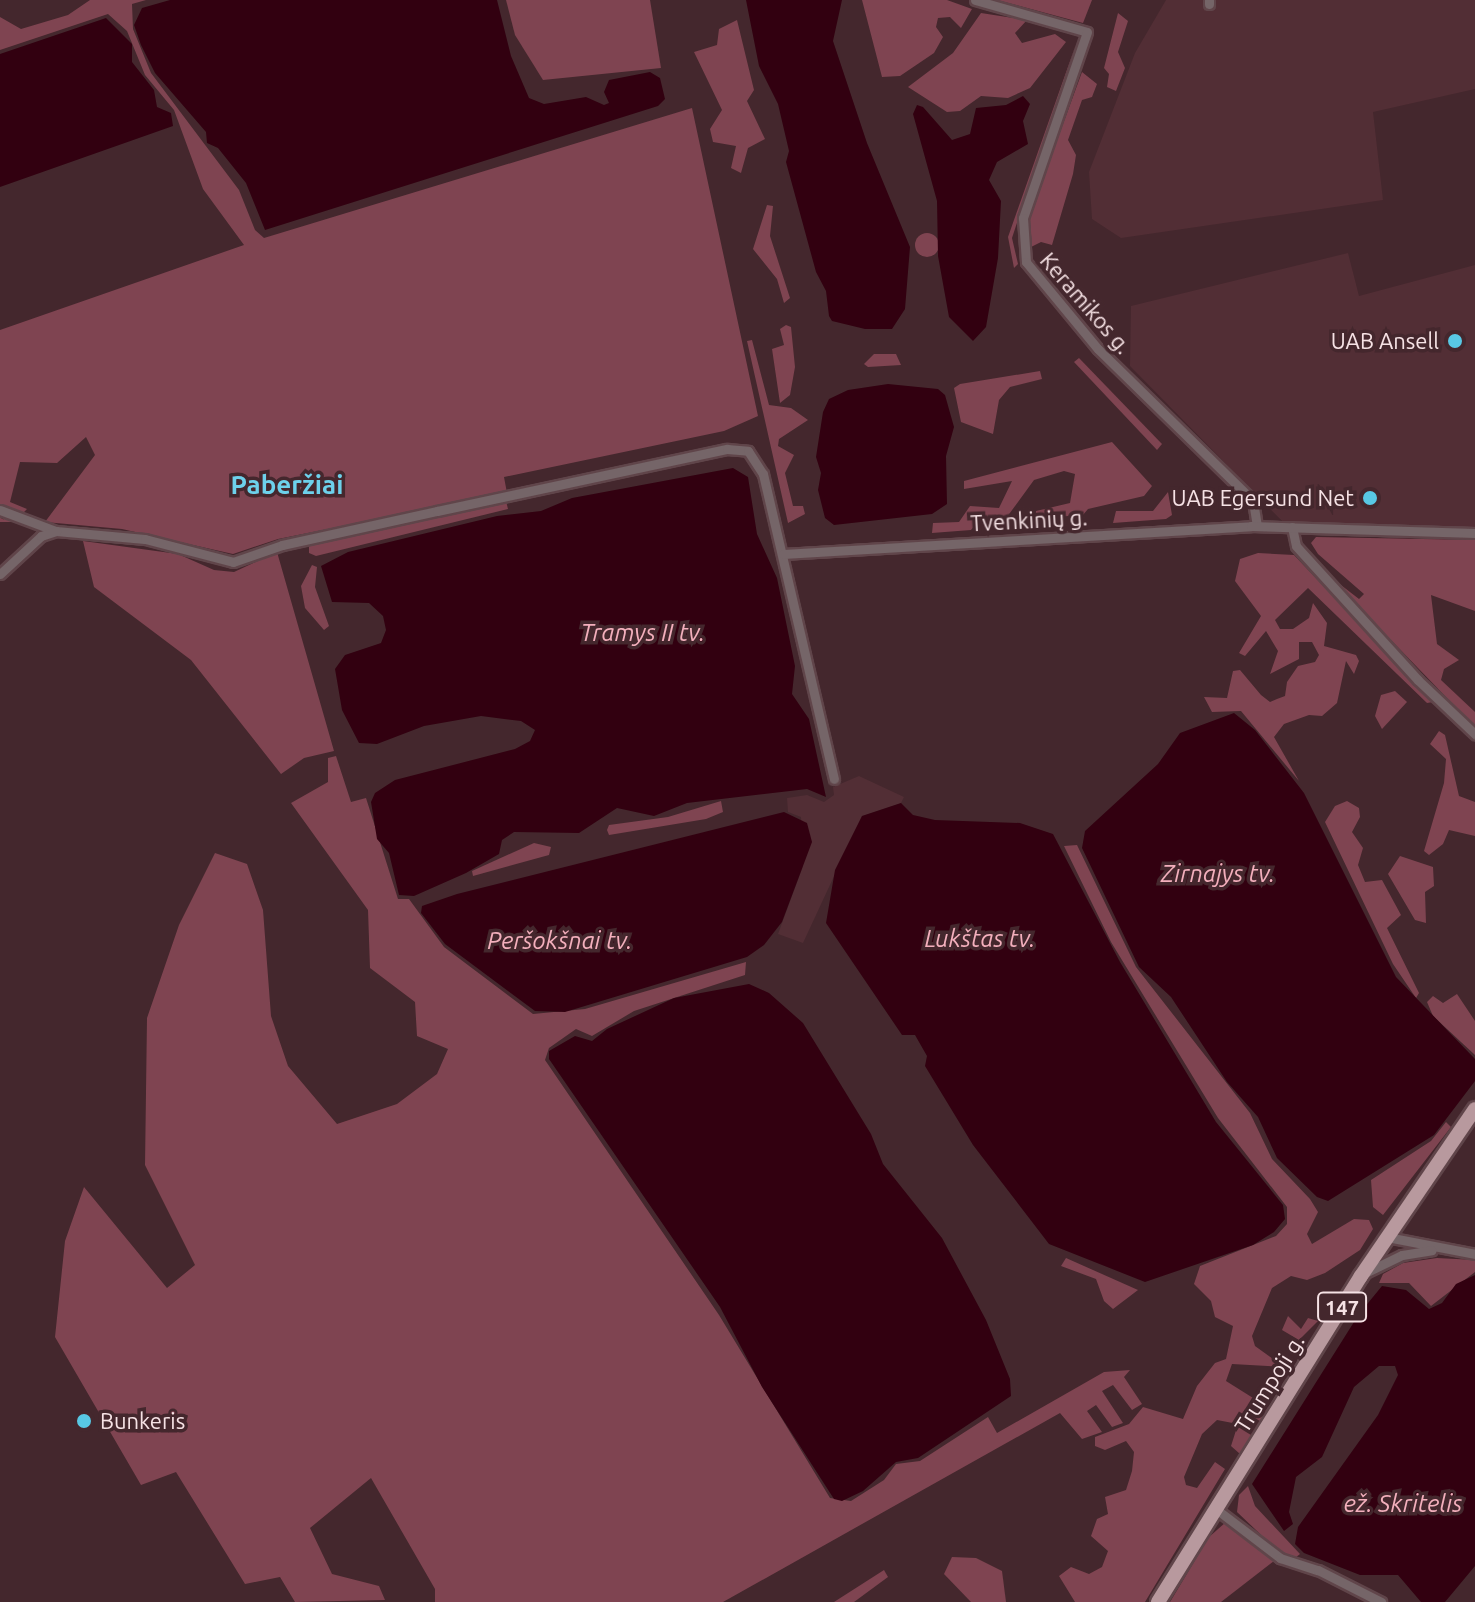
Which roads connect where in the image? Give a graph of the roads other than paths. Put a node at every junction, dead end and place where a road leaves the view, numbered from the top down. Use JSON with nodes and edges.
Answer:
{"nodes":[{"id":1,"x":975,"y":0,"type":"edge"},
{"id":2,"x":0,"y":510,"type":"edge"},
{"id":3,"x":1257,"y":526,"type":"junction"},
{"id":4,"x":1292,"y":527,"type":"junction"},
{"id":5,"x":56,"y":531,"type":"junction"},
{"id":6,"x":1475,"y":533,"type":"edge"},
{"id":7,"x":783,"y":554,"type":"junction"},
{"id":8,"x":0,"y":574,"type":"edge"},
{"id":9,"x":1475,"y":734,"type":"edge"},
{"id":10,"x":834,"y":779,"type":"dead end"},
{"id":11,"x":1475,"y":1109,"type":"edge"},
{"id":12,"x":1387,"y":1237,"type":"junction"},
{"id":13,"x":1436,"y":1249,"type":"junction"},
{"id":14,"x":1475,"y":1254,"type":"edge"},
{"id":15,"x":1402,"y":1255,"type":"junction"},
{"id":16,"x":1361,"y":1276,"type":"junction"},
{"id":17,"x":1216,"y":1509,"type":"junction"},
{"id":18,"x":1158,"y":1602,"type":"edge"},
{"id":19,"x":1381,"y":1602,"type":"edge"}],
"edges":[{"from":1,"to":3,"type":"street","name":"Keramikos g."},
{"from":2,"to":5,"type":"street"},
{"from":3,"to":4,"type":"street","name":"Tvenkinių g."},
{"from":3,"to":7,"type":"street","name":"Tvenkinių g."},
{"from":4,"to":6,"type":"street","name":"Tvenkinių g."},
{"from":4,"to":9,"type":"street"},
{"from":5,"to":7,"type":"street"},
{"from":5,"to":8,"type":"street"},
{"from":7,"to":10,"type":"street"},
{"from":11,"to":12,"type":"main road","name":"Trumpoji g.","number":"147"},
{"from":12,"to":13,"type":"street"},
{"from":12,"to":15,"type":"street"},
{"from":12,"to":16,"type":"main road","name":"Trumpoji g.","number":"147"},
{"from":13,"to":14,"type":"street"},
{"from":13,"to":15,"type":"street"},
{"from":15,"to":16,"type":"street"},
{"from":16,"to":17,"type":"main road","name":"Trumpoji g.","number":"147"},
{"from":17,"to":18,"type":"main road","name":"Trumpoji g.","number":"147"},
{"from":17,"to":19,"type":"street"}]}
